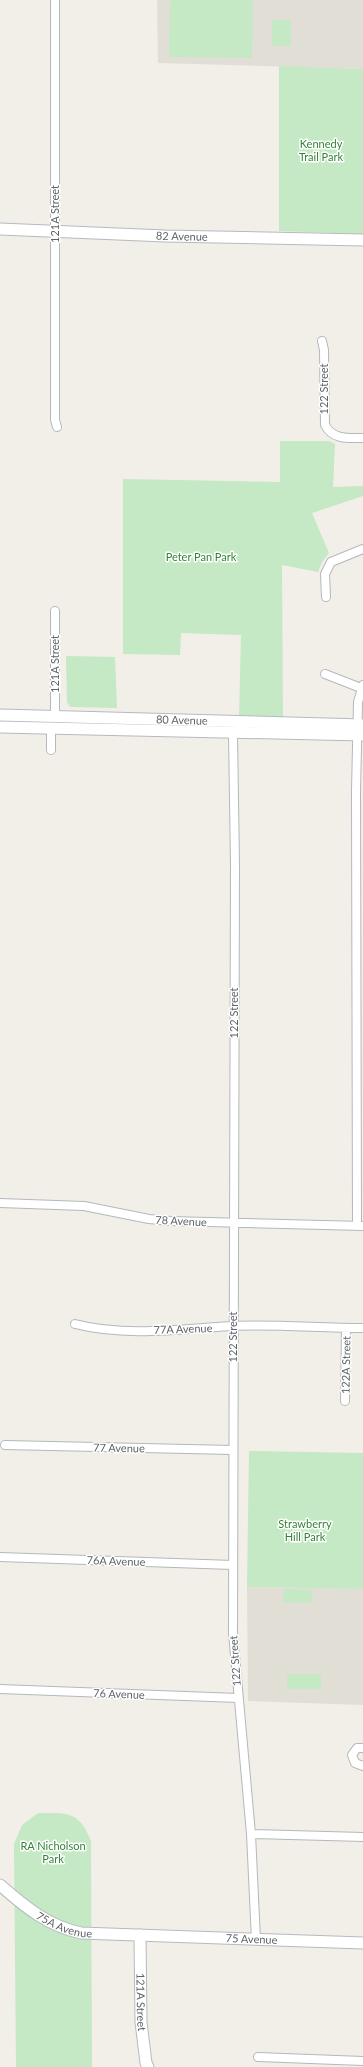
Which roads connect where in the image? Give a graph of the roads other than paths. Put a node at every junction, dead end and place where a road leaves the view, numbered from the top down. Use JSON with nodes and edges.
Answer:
{"nodes":[{"id":1,"x":55,"y":0,"type":"edge"},
{"id":2,"x":0,"y":229,"type":"edge"},
{"id":3,"x":54,"y":231,"type":"junction"},
{"id":4,"x":363,"y":240,"type":"edge"},
{"id":5,"x":322,"y":341,"type":"dead end"},
{"id":6,"x":57,"y":427,"type":"dead end"},
{"id":7,"x":363,"y":438,"type":"edge"},
{"id":8,"x":363,"y":549,"type":"edge"},
{"id":9,"x":326,"y":597,"type":"dead end"},
{"id":10,"x":55,"y":611,"type":"dead end"},
{"id":11,"x":325,"y":674,"type":"dead end"},
{"id":12,"x":362,"y":687,"type":"edge"},
{"id":13,"x":0,"y":715,"type":"edge"},
{"id":14,"x":55,"y":717,"type":"junction"},
{"id":15,"x":137,"y":719,"type":"junction"},
{"id":16,"x":5,"y":727,"type":"edge"},
{"id":17,"x":51,"y":728,"type":"junction"},
{"id":18,"x":360,"y":730,"type":"edge"},
{"id":19,"x":233,"y":734,"type":"junction"},
{"id":20,"x":51,"y":750,"type":"dead end"},
{"id":21,"x":0,"y":1203,"type":"edge"},
{"id":22,"x":234,"y":1224,"type":"junction"},
{"id":23,"x":360,"y":1226,"type":"edge"},
{"id":24,"x":75,"y":1324,"type":"dead end"},
{"id":25,"x":234,"y":1326,"type":"junction"},
{"id":26,"x":346,"y":1328,"type":"junction"},
{"id":27,"x":363,"y":1328,"type":"edge"},
{"id":28,"x":345,"y":1401,"type":"dead end"},
{"id":29,"x":5,"y":1445,"type":"dead end"},
{"id":30,"x":233,"y":1450,"type":"junction"},
{"id":31,"x":0,"y":1557,"type":"edge"},
{"id":32,"x":233,"y":1565,"type":"junction"},
{"id":33,"x":0,"y":1689,"type":"edge"},
{"id":34,"x":238,"y":1698,"type":"junction"},
{"id":35,"x":363,"y":1748,"type":"edge"},
{"id":36,"x":363,"y":1766,"type":"edge"},
{"id":37,"x":251,"y":1834,"type":"junction"},
{"id":38,"x":363,"y":1837,"type":"edge"},
{"id":39,"x":0,"y":1885,"type":"edge"},
{"id":40,"x":140,"y":1935,"type":"junction"},
{"id":41,"x":256,"y":1940,"type":"junction"},
{"id":42,"x":363,"y":1943,"type":"edge"},
{"id":43,"x":258,"y":2057,"type":"dead end"},
{"id":44,"x":363,"y":2062,"type":"edge"},
{"id":45,"x":148,"y":2067,"type":"edge"}],
"edges":[{"from":1,"to":3,"type":"street","name":"121A Street"},
{"from":2,"to":3,"type":"street","name":"82 Avenue"},
{"from":3,"to":4,"type":"street","name":"82 Avenue"},
{"from":3,"to":6,"type":"street","name":"121A Street"},
{"from":5,"to":7,"type":"street","name":"122 Street"},
{"from":8,"to":9,"type":"street"},
{"from":10,"to":14,"type":"street","name":"121A Street"},
{"from":11,"to":12,"type":"street"},
{"from":12,"to":18,"type":"street"},
{"from":13,"to":14,"type":"street","name":"80 Avenue"},
{"from":14,"to":15,"type":"street","name":"80 Avenue"},
{"from":14,"to":16,"type":"street"},
{"from":15,"to":17,"type":"street"},
{"from":15,"to":18,"type":"street","name":"80 Avenue"},
{"from":16,"to":17,"type":"street","name":"80 Avenue"},
{"from":17,"to":19,"type":"street","name":"80 Avenue"},
{"from":17,"to":20,"type":"street"},
{"from":18,"to":19,"type":"street","name":"80 Avenue"},
{"from":18,"to":23,"type":"street"},
{"from":19,"to":22,"type":"street","name":"122 Street"},
{"from":21,"to":22,"type":"street","name":"78 Avenue"},
{"from":22,"to":23,"type":"street","name":"78 Avenue"},
{"from":22,"to":25,"type":"street","name":"122 Street"},
{"from":24,"to":25,"type":"street","name":"77A Avenue"},
{"from":25,"to":26,"type":"street","name":"77A Avenue"},
{"from":25,"to":30,"type":"street","name":"122 Street"},
{"from":26,"to":27,"type":"street","name":"77A Avenue"},
{"from":26,"to":28,"type":"street","name":"122A Street"},
{"from":29,"to":30,"type":"street","name":"77 Avenue"},
{"from":30,"to":32,"type":"street","name":"122 Street"},
{"from":31,"to":32,"type":"street","name":"76A Avenue"},
{"from":32,"to":34,"type":"street","name":"122 Street"},
{"from":33,"to":34,"type":"street","name":"76 Avenue"},
{"from":34,"to":37,"type":"street","name":"122 Street"},
{"from":35,"to":36,"type":"street"},
{"from":37,"to":38,"type":"street"},
{"from":37,"to":41,"type":"street","name":"122 Street"},
{"from":39,"to":40,"type":"street","name":"75A Avenue"},
{"from":40,"to":41,"type":"street","name":"75 Avenue"},
{"from":40,"to":45,"type":"street","name":"121A Street"},
{"from":41,"to":42,"type":"street","name":"75 Avenue"},
{"from":43,"to":44,"type":"street"}]}
